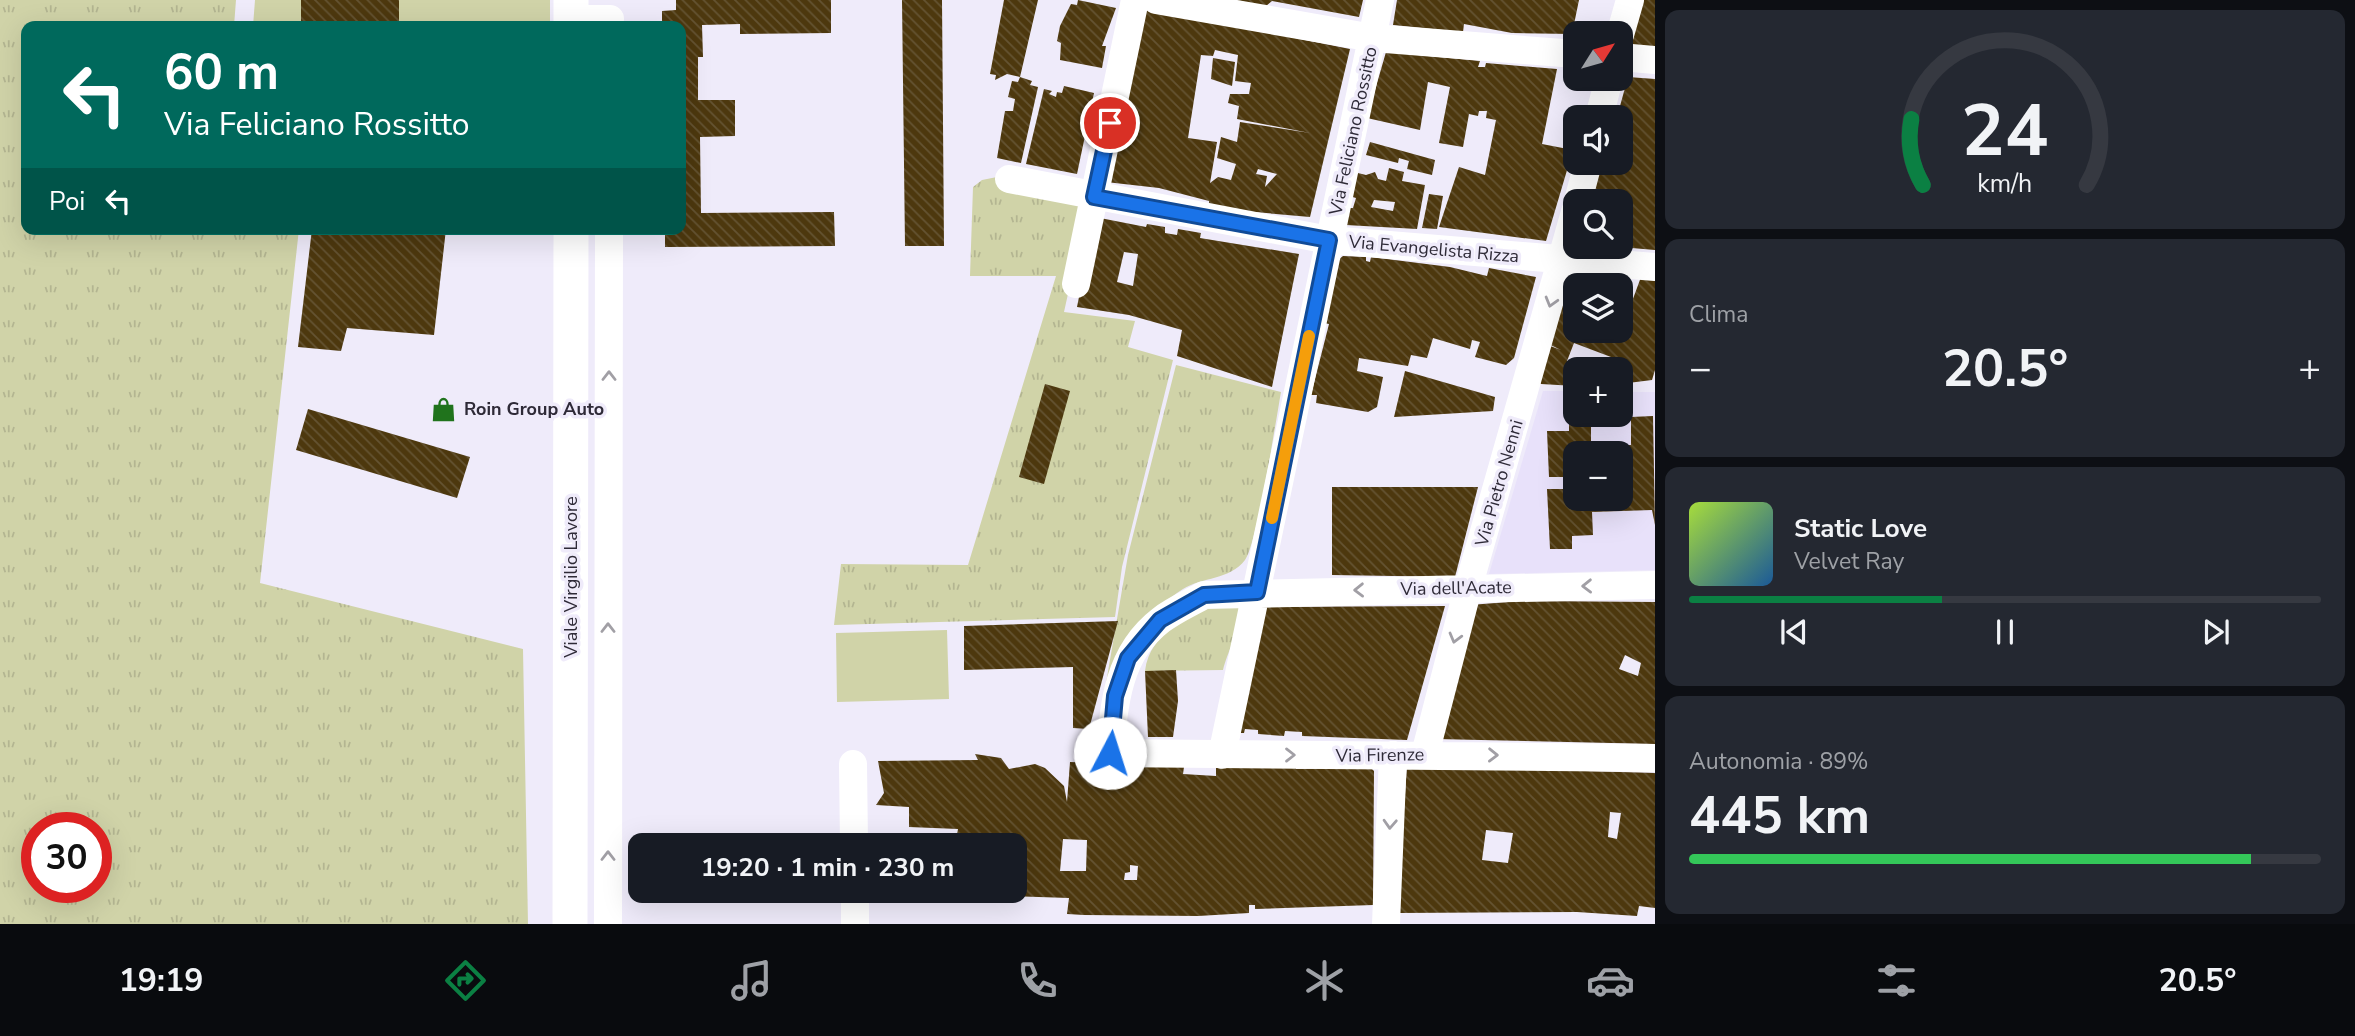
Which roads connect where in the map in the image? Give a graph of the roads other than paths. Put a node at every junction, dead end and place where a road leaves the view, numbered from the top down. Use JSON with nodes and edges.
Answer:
{"nodes":[{"id":1,"x":1135,"y":0,"type":"edge"},
{"id":2,"x":1156,"y":0,"type":"edge"},
{"id":3,"x":1380,"y":0,"type":"edge"},
{"id":4,"x":1630,"y":0,"type":"edge"},
{"id":5,"x":571,"y":15,"type":"edge"},
{"id":6,"x":610,"y":15,"type":"edge"},
{"id":7,"x":1624,"y":21,"type":"edge"},
{"id":8,"x":1373,"y":38,"type":"junction"},
{"id":9,"x":1563,"y":53,"type":"edge"},
{"id":10,"x":1633,"y":58,"type":"edge"},
{"id":11,"x":1655,"y":60,"type":"edge"},
{"id":12,"x":1009,"y":178,"type":"dead end"},
{"id":13,"x":1094,"y":197,"type":"junction"},
{"id":14,"x":571,"y":235,"type":"edge"},
{"id":15,"x":609,"y":235,"type":"edge"},
{"id":16,"x":1329,"y":240,"type":"junction"},
{"id":17,"x":1563,"y":261,"type":"junction"},
{"id":18,"x":1655,"y":267,"type":"edge"},
{"id":19,"x":1076,"y":284,"type":"dead end"},
{"id":20,"x":1655,"y":585,"type":"edge"},
{"id":21,"x":1468,"y":588,"type":"junction"},
{"id":22,"x":1257,"y":592,"type":"junction"},
{"id":23,"x":1107,"y":753,"type":"joint"},
{"id":24,"x":1425,"y":754,"type":"junction"},
{"id":25,"x":1222,"y":755,"type":"junction"},
{"id":26,"x":1393,"y":755,"type":"junction"},
{"id":27,"x":1655,"y":758,"type":"edge"},
{"id":28,"x":853,"y":764,"type":"dead end"},
{"id":29,"x":854,"y":833,"type":"edge"},
{"id":30,"x":855,"y":903,"type":"edge"},
{"id":31,"x":569,"y":924,"type":"edge"},
{"id":32,"x":608,"y":924,"type":"edge"},
{"id":33,"x":855,"y":924,"type":"edge"},
{"id":34,"x":1386,"y":924,"type":"edge"}],
"edges":[{"from":1,"to":13,"type":"street"},
{"from":2,"to":8,"type":"street"},
{"from":3,"to":8,"type":"street","name":"Via Feliciano Rossitto"},
{"from":4,"to":7,"type":"street"},
{"from":5,"to":6,"type":"street"},
{"from":8,"to":9,"type":"street"},
{"from":8,"to":16,"type":"street","name":"Via Feliciano Rossitto"},
{"from":10,"to":11,"type":"street"},
{"from":12,"to":13,"type":"street","name":"Via Evangelista Rizza"},
{"from":13,"to":16,"type":"street","name":"Via Evangelista Rizza"},
{"from":13,"to":19,"type":"street"},
{"from":14,"to":31,"type":"street","name":"Viale Virgilio Lavore"},
{"from":32,"to":15,"type":"street","one_way":true},
{"from":16,"to":17,"type":"street","name":"Via Evangelista Rizza"},
{"from":16,"to":22,"type":"street","name":"Via Feliciano Rossitto"},
{"from":17,"to":18,"type":"street","name":"Via Evangelista Rizza"},
{"from":17,"to":21,"type":"street","name":"Via Pietro Nenni","one_way":true},
{"from":20,"to":21,"type":"street","name":"Via dell'Acate","one_way":true},
{"from":21,"to":22,"type":"street","name":"Via dell'Acate","one_way":true},
{"from":21,"to":24,"type":"street","name":"Via Pietro Nenni","one_way":true},
{"from":22,"to":23,"type":"street","name":"Via dell'Acate"},
{"from":22,"to":25,"type":"street","name":"Via Feliciano Rossitto"},
{"from":23,"to":25,"type":"street","name":"Via Firenze"},
{"from":24,"to":26,"type":"street","name":"Via Firenze"},
{"from":24,"to":27,"type":"street","name":"Via Firenze","one_way":true},
{"from":25,"to":26,"type":"street","name":"Via Firenze","one_way":true},
{"from":26,"to":34,"type":"street","one_way":true},
{"from":28,"to":29,"type":"street"},
{"from":30,"to":33,"type":"street"}]}
